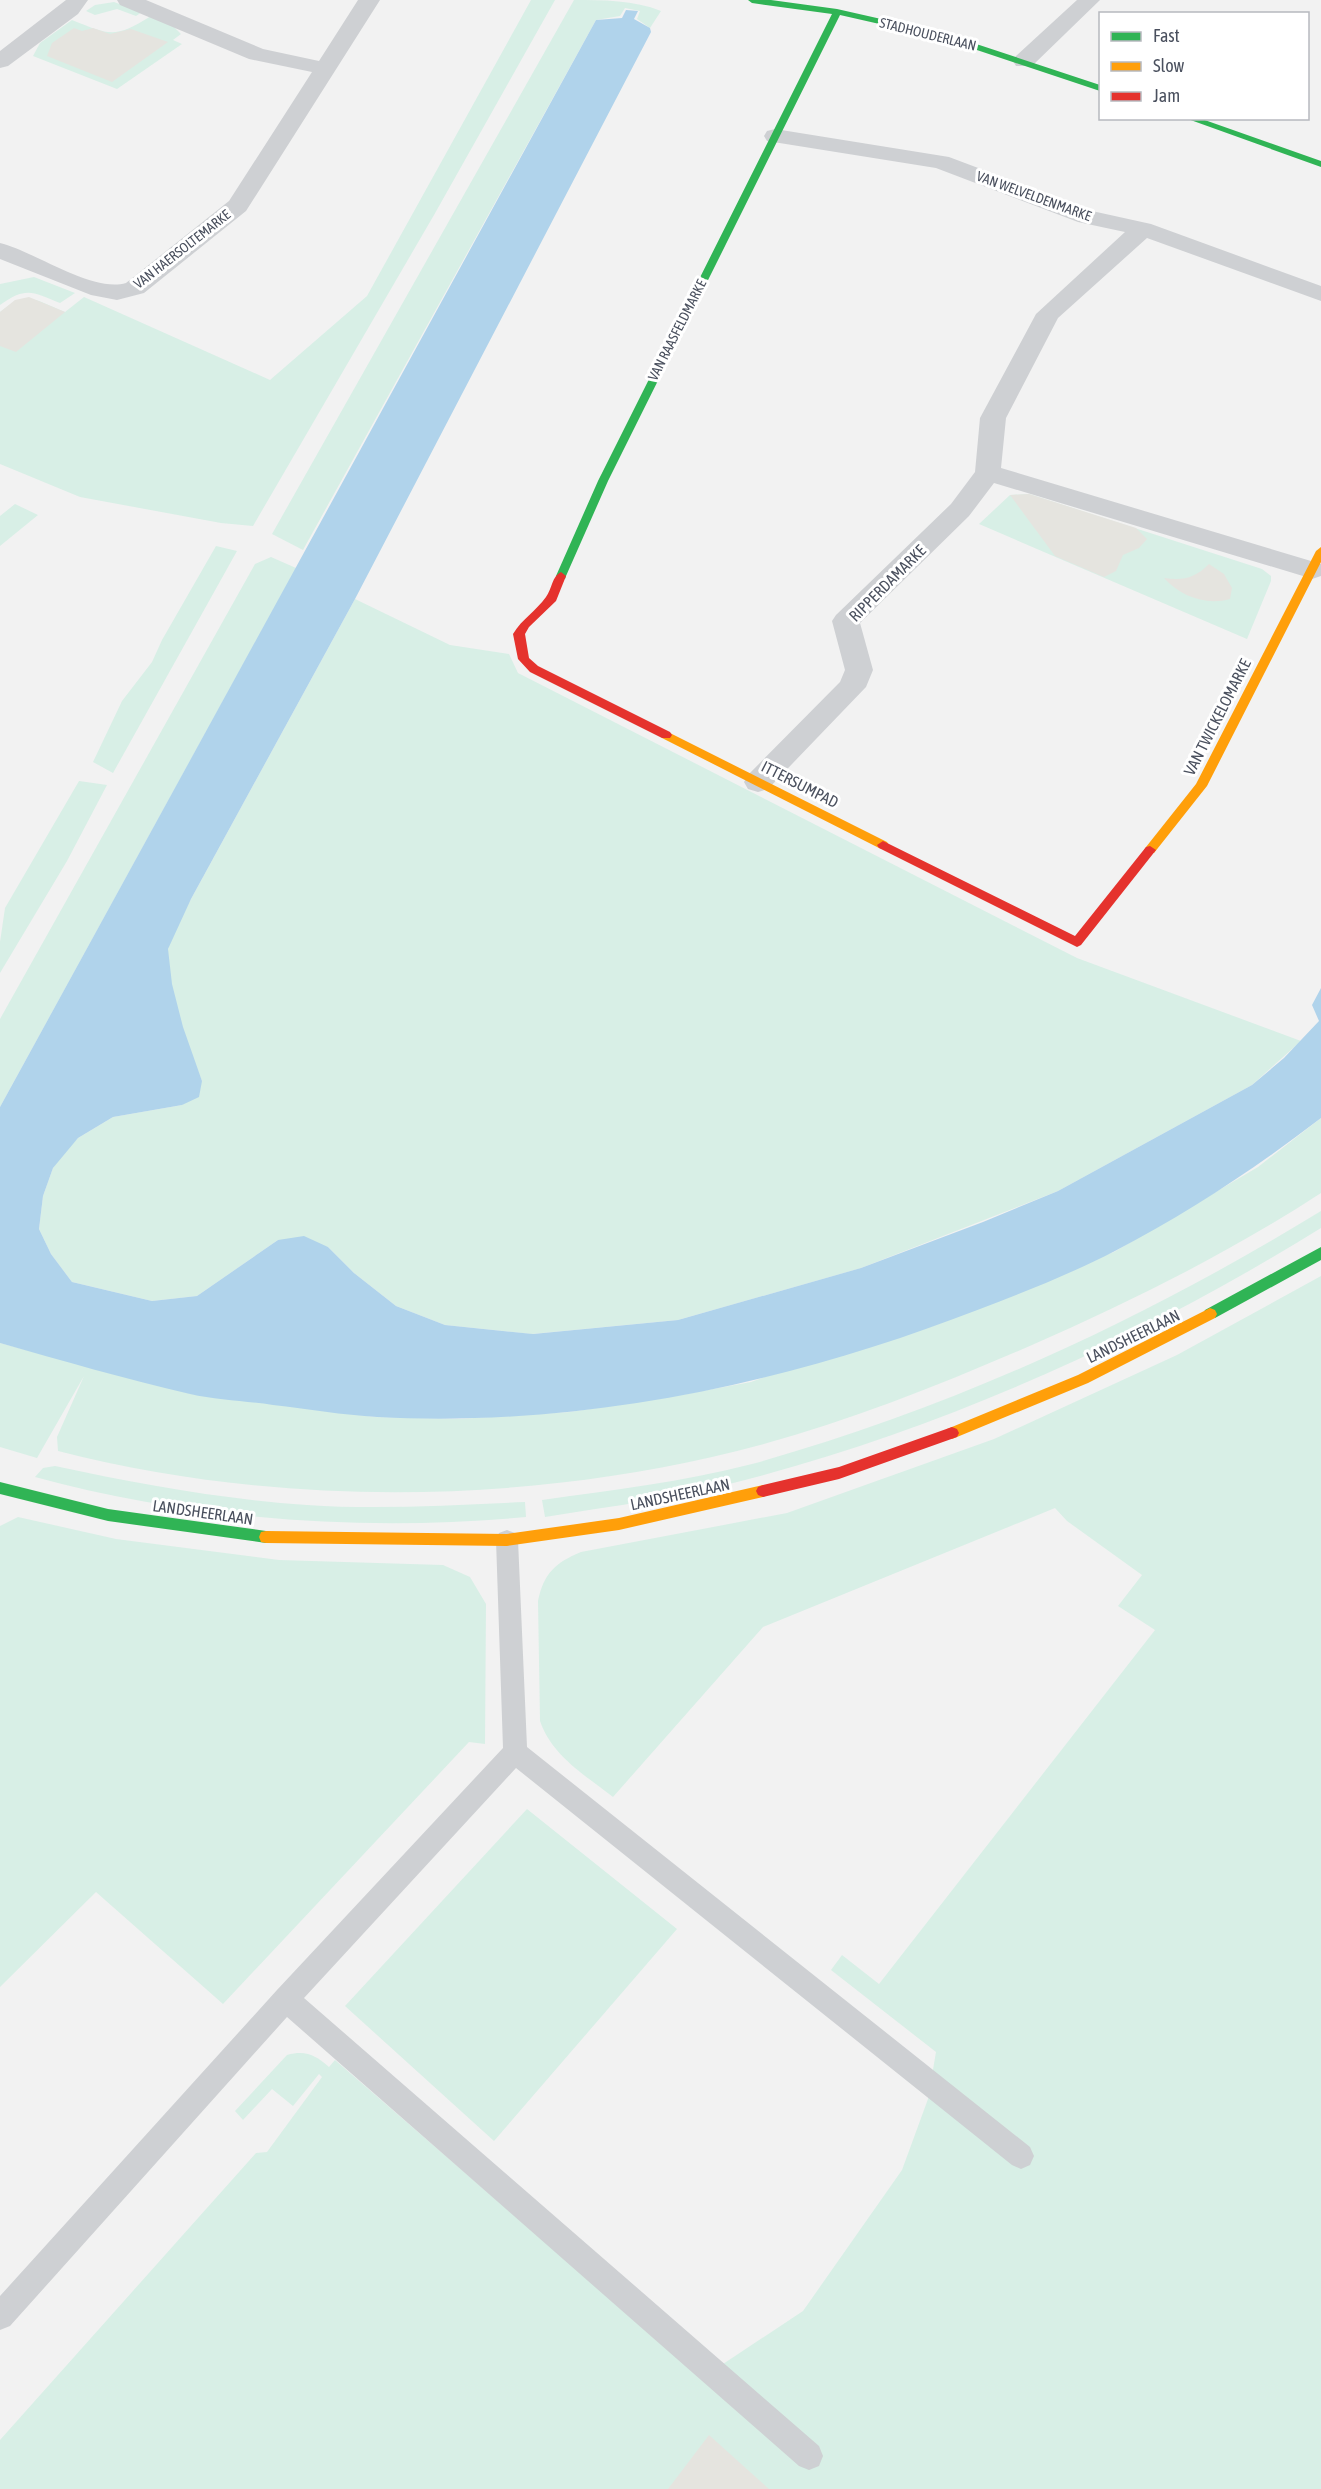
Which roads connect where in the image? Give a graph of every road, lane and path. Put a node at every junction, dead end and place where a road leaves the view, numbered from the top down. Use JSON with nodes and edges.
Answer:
{"nodes":[{"id":1,"x":77,"y":0,"type":"edge"},
{"id":2,"x":128,"y":0,"type":"edge"},
{"id":3,"x":369,"y":0,"type":"edge"},
{"id":4,"x":752,"y":0,"type":"edge"},
{"id":5,"x":1089,"y":0,"type":"edge"},
{"id":6,"x":837,"y":12,"type":"junction"},
{"id":7,"x":0,"y":61,"type":"edge"},
{"id":8,"x":1024,"y":61,"type":"junction"},
{"id":9,"x":324,"y":68,"type":"junction"},
{"id":10,"x":1099,"y":87,"type":"edge"},
{"id":11,"x":1195,"y":120,"type":"edge"},
{"id":12,"x":775,"y":136,"type":"junction"},
{"id":13,"x":1321,"y":164,"type":"edge"},
{"id":14,"x":1143,"y":229,"type":"junction"},
{"id":15,"x":6,"y":260,"type":"edge"},
{"id":16,"x":1321,"y":294,"type":"edge"},
{"id":17,"x":988,"y":473,"type":"junction"},
{"id":18,"x":1316,"y":561,"type":"edge"},
{"id":19,"x":520,"y":645,"type":"joint"},
{"id":20,"x":758,"y":782,"type":"junction"},
{"id":21,"x":1077,"y":942,"type":"joint"},
{"id":22,"x":1321,"y":1253,"type":"edge"},
{"id":23,"x":0,"y":1488,"type":"edge"},
{"id":24,"x":507,"y":1540,"type":"junction"},
{"id":25,"x":515,"y":1752,"type":"junction"},
{"id":26,"x":286,"y":1998,"type":"junction"},
{"id":27,"x":1021,"y":2156,"type":"dead end"},
{"id":28,"x":0,"y":2316,"type":"edge"},
{"id":29,"x":810,"y":2456,"type":"dead end"}],
"edges":[{"from":1,"to":7,"type":"street"},
{"from":2,"to":9,"type":"street"},
{"from":3,"to":9,"type":"street","name":"VAN HAERSOLTEMARKE"},
{"from":4,"to":6,"type":"street","name":"STADHOUDERLAAN"},
{"from":5,"to":8,"type":"street"},
{"from":6,"to":8,"type":"street","name":"STADHOUDERLAAN"},
{"from":6,"to":12,"type":"street","name":"VAN RAASFELDMARKE"},
{"from":8,"to":10,"type":"street","name":"STADHOUDERLAAN"},
{"from":9,"to":15,"type":"street","name":"VAN HAERSOLTEMARKE"},
{"from":11,"to":13,"type":"street"},
{"from":12,"to":14,"type":"street","name":"VAN WELVELDENMARKE"},
{"from":12,"to":19,"type":"street","name":"VAN RAASFELDMARKE"},
{"from":14,"to":16,"type":"street","name":"VAN WELVELDENMARKE"},
{"from":14,"to":17,"type":"street"},
{"from":17,"to":18,"type":"street"},
{"from":17,"to":20,"type":"street","name":"RIPPERDAMARKE"},
{"from":18,"to":21,"type":"street","name":"VAN TWICKELOMARKE"},
{"from":19,"to":20,"type":"street","name":"ITTERSUMPAD"},
{"from":20,"to":21,"type":"street","name":"ITTERSUMPAD"},
{"from":22,"to":24,"type":"street","name":"LANDSHEERLAAN"},
{"from":23,"to":24,"type":"street","name":"LANDSHEERLAAN"},
{"from":24,"to":25,"type":"lane"},
{"from":25,"to":26,"type":"lane"},
{"from":25,"to":27,"type":"lane"},
{"from":26,"to":28,"type":"lane"},
{"from":26,"to":29,"type":"lane"}]}
